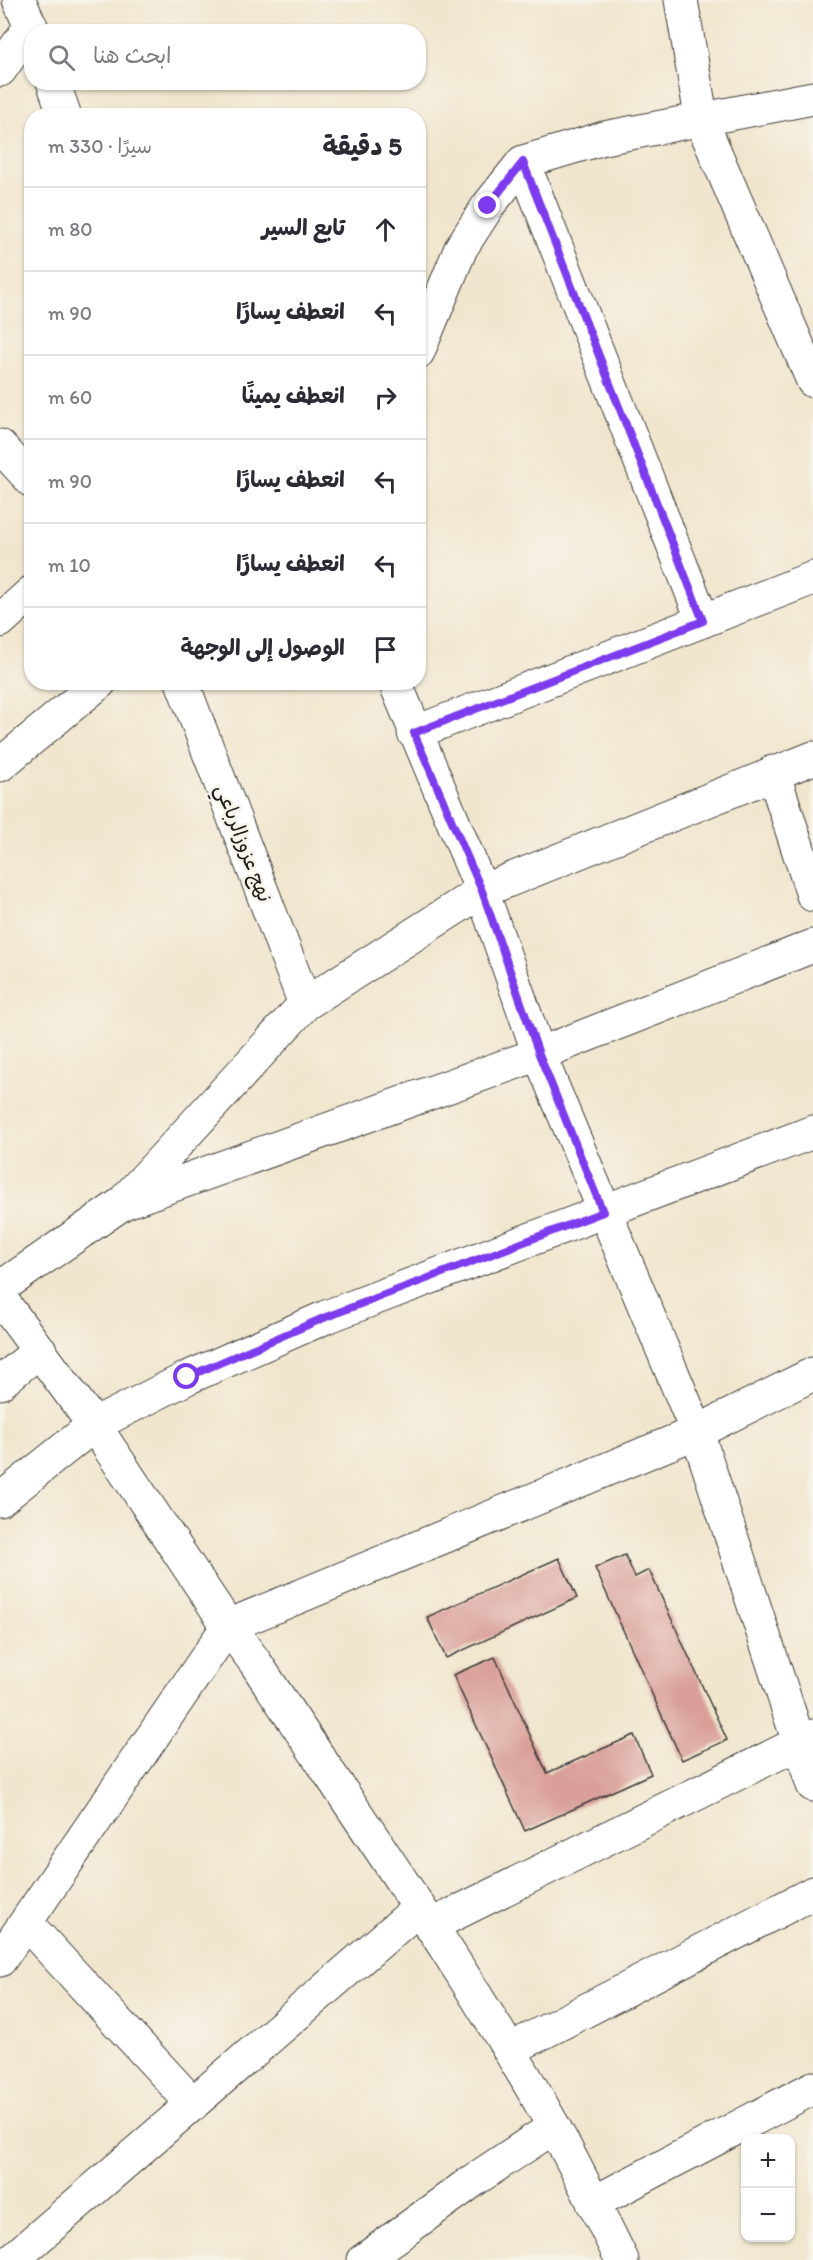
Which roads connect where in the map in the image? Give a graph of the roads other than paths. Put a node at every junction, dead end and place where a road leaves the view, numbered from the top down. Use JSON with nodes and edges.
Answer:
{"nodes":[{"id":1,"x":681,"y":0,"type":"edge"},
{"id":2,"x":24,"y":26,"type":"edge"},
{"id":3,"x":0,"y":70,"type":"edge"},
{"id":4,"x":56,"y":90,"type":"edge"},
{"id":5,"x":813,"y":98,"type":"edge"},
{"id":6,"x":62,"y":108,"type":"edge"},
{"id":7,"x":702,"y":122,"type":"junction"},
{"id":8,"x":523,"y":162,"type":"junction"},
{"id":9,"x":426,"y":333,"type":"edge"},
{"id":10,"x":813,"y":381,"type":"edge"},
{"id":11,"x":0,"y":446,"type":"edge"},
{"id":12,"x":24,"y":472,"type":"edge"},
{"id":13,"x":813,"y":578,"type":"edge"},
{"id":14,"x":24,"y":599,"type":"edge"},
{"id":15,"x":0,"y":621,"type":"edge"},
{"id":16,"x":703,"y":621,"type":"junction"},
{"id":17,"x":90,"y":690,"type":"edge"},
{"id":18,"x":185,"y":690,"type":"edge"},
{"id":19,"x":398,"y":690,"type":"edge"},
{"id":20,"x":414,"y":733,"type":"junction"},
{"id":21,"x":813,"y":758,"type":"edge"},
{"id":22,"x":0,"y":765,"type":"edge"},
{"id":23,"x":773,"y":772,"type":"junction"},
{"id":24,"x":482,"y":891,"type":"junction"},
{"id":25,"x":813,"y":895,"type":"edge"},
{"id":26,"x":813,"y":946,"type":"edge"},
{"id":27,"x":305,"y":1004,"type":"junction"},
{"id":28,"x":539,"y":1054,"type":"junction"},
{"id":29,"x":813,"y":1132,"type":"edge"},
{"id":30,"x":123,"y":1203,"type":"junction"},
{"id":31,"x":603,"y":1212,"type":"junction"},
{"id":32,"x":0,"y":1288,"type":"edge"},
{"id":33,"x":0,"y":1298,"type":"edge"},
{"id":34,"x":40,"y":1350,"type":"junction"},
{"id":35,"x":813,"y":1374,"type":"edge"},
{"id":36,"x":0,"y":1383,"type":"edge"},
{"id":37,"x":94,"y":1425,"type":"junction"},
{"id":38,"x":697,"y":1432,"type":"junction"},
{"id":39,"x":0,"y":1500,"type":"edge"},
{"id":40,"x":228,"y":1626,"type":"junction"},
{"id":41,"x":805,"y":1740,"type":"edge"},
{"id":42,"x":813,"y":1785,"type":"edge"},
{"id":43,"x":813,"y":1893,"type":"edge"},
{"id":44,"x":424,"y":1918,"type":"junction"},
{"id":45,"x":26,"y":1923,"type":"junction"},
{"id":46,"x":0,"y":1960,"type":"edge"},
{"id":47,"x":509,"y":2050,"type":"junction"},
{"id":48,"x":813,"y":2088,"type":"edge"},
{"id":49,"x":193,"y":2103,"type":"junction"},
{"id":50,"x":554,"y":2127,"type":"junction"},
{"id":51,"x":593,"y":2203,"type":"junction"},
{"id":52,"x":9,"y":2252,"type":"edge"},
{"id":53,"x":364,"y":2260,"type":"edge"},
{"id":54,"x":622,"y":2260,"type":"edge"}],
"edges":[{"from":1,"to":7,"type":"street"},
{"from":2,"to":3,"type":"street"},
{"from":4,"to":6,"type":"street"},
{"from":5,"to":7,"type":"street"},
{"from":7,"to":8,"type":"street"},
{"from":7,"to":10,"type":"street"},
{"from":8,"to":9,"type":"street"},
{"from":8,"to":16,"type":"street"},
{"from":11,"to":12,"type":"street"},
{"from":13,"to":16,"type":"street"},
{"from":14,"to":15,"type":"street"},
{"from":16,"to":20,"type":"street"},
{"from":17,"to":22,"type":"street"},
{"from":18,"to":27,"type":"street","name":"نهج عزوزالرباعي"},
{"from":19,"to":20,"type":"street"},
{"from":20,"to":24,"type":"street"},
{"from":21,"to":23,"type":"street"},
{"from":23,"to":24,"type":"street"},
{"from":23,"to":25,"type":"street"},
{"from":24,"to":27,"type":"street"},
{"from":24,"to":28,"type":"street"},
{"from":26,"to":28,"type":"street"},
{"from":27,"to":30,"type":"street"},
{"from":28,"to":30,"type":"street"},
{"from":28,"to":31,"type":"street"},
{"from":29,"to":31,"type":"street"},
{"from":30,"to":32,"type":"street"},
{"from":31,"to":37,"type":"street"},
{"from":31,"to":38,"type":"street"},
{"from":33,"to":34,"type":"street"},
{"from":34,"to":36,"type":"street"},
{"from":34,"to":37,"type":"street"},
{"from":35,"to":38,"type":"street"},
{"from":37,"to":39,"type":"street"},
{"from":37,"to":40,"type":"street"},
{"from":38,"to":40,"type":"street"},
{"from":38,"to":41,"type":"street"},
{"from":40,"to":44,"type":"street"},
{"from":40,"to":45,"type":"street"},
{"from":41,"to":42,"type":"street"},
{"from":41,"to":44,"type":"street"},
{"from":43,"to":47,"type":"street"},
{"from":44,"to":47,"type":"street"},
{"from":44,"to":49,"type":"street"},
{"from":45,"to":46,"type":"street"},
{"from":45,"to":49,"type":"street"},
{"from":47,"to":50,"type":"street"},
{"from":48,"to":51,"type":"street"},
{"from":49,"to":52,"type":"street"},
{"from":50,"to":51,"type":"street"},
{"from":50,"to":53,"type":"street"},
{"from":51,"to":54,"type":"street"}]}
